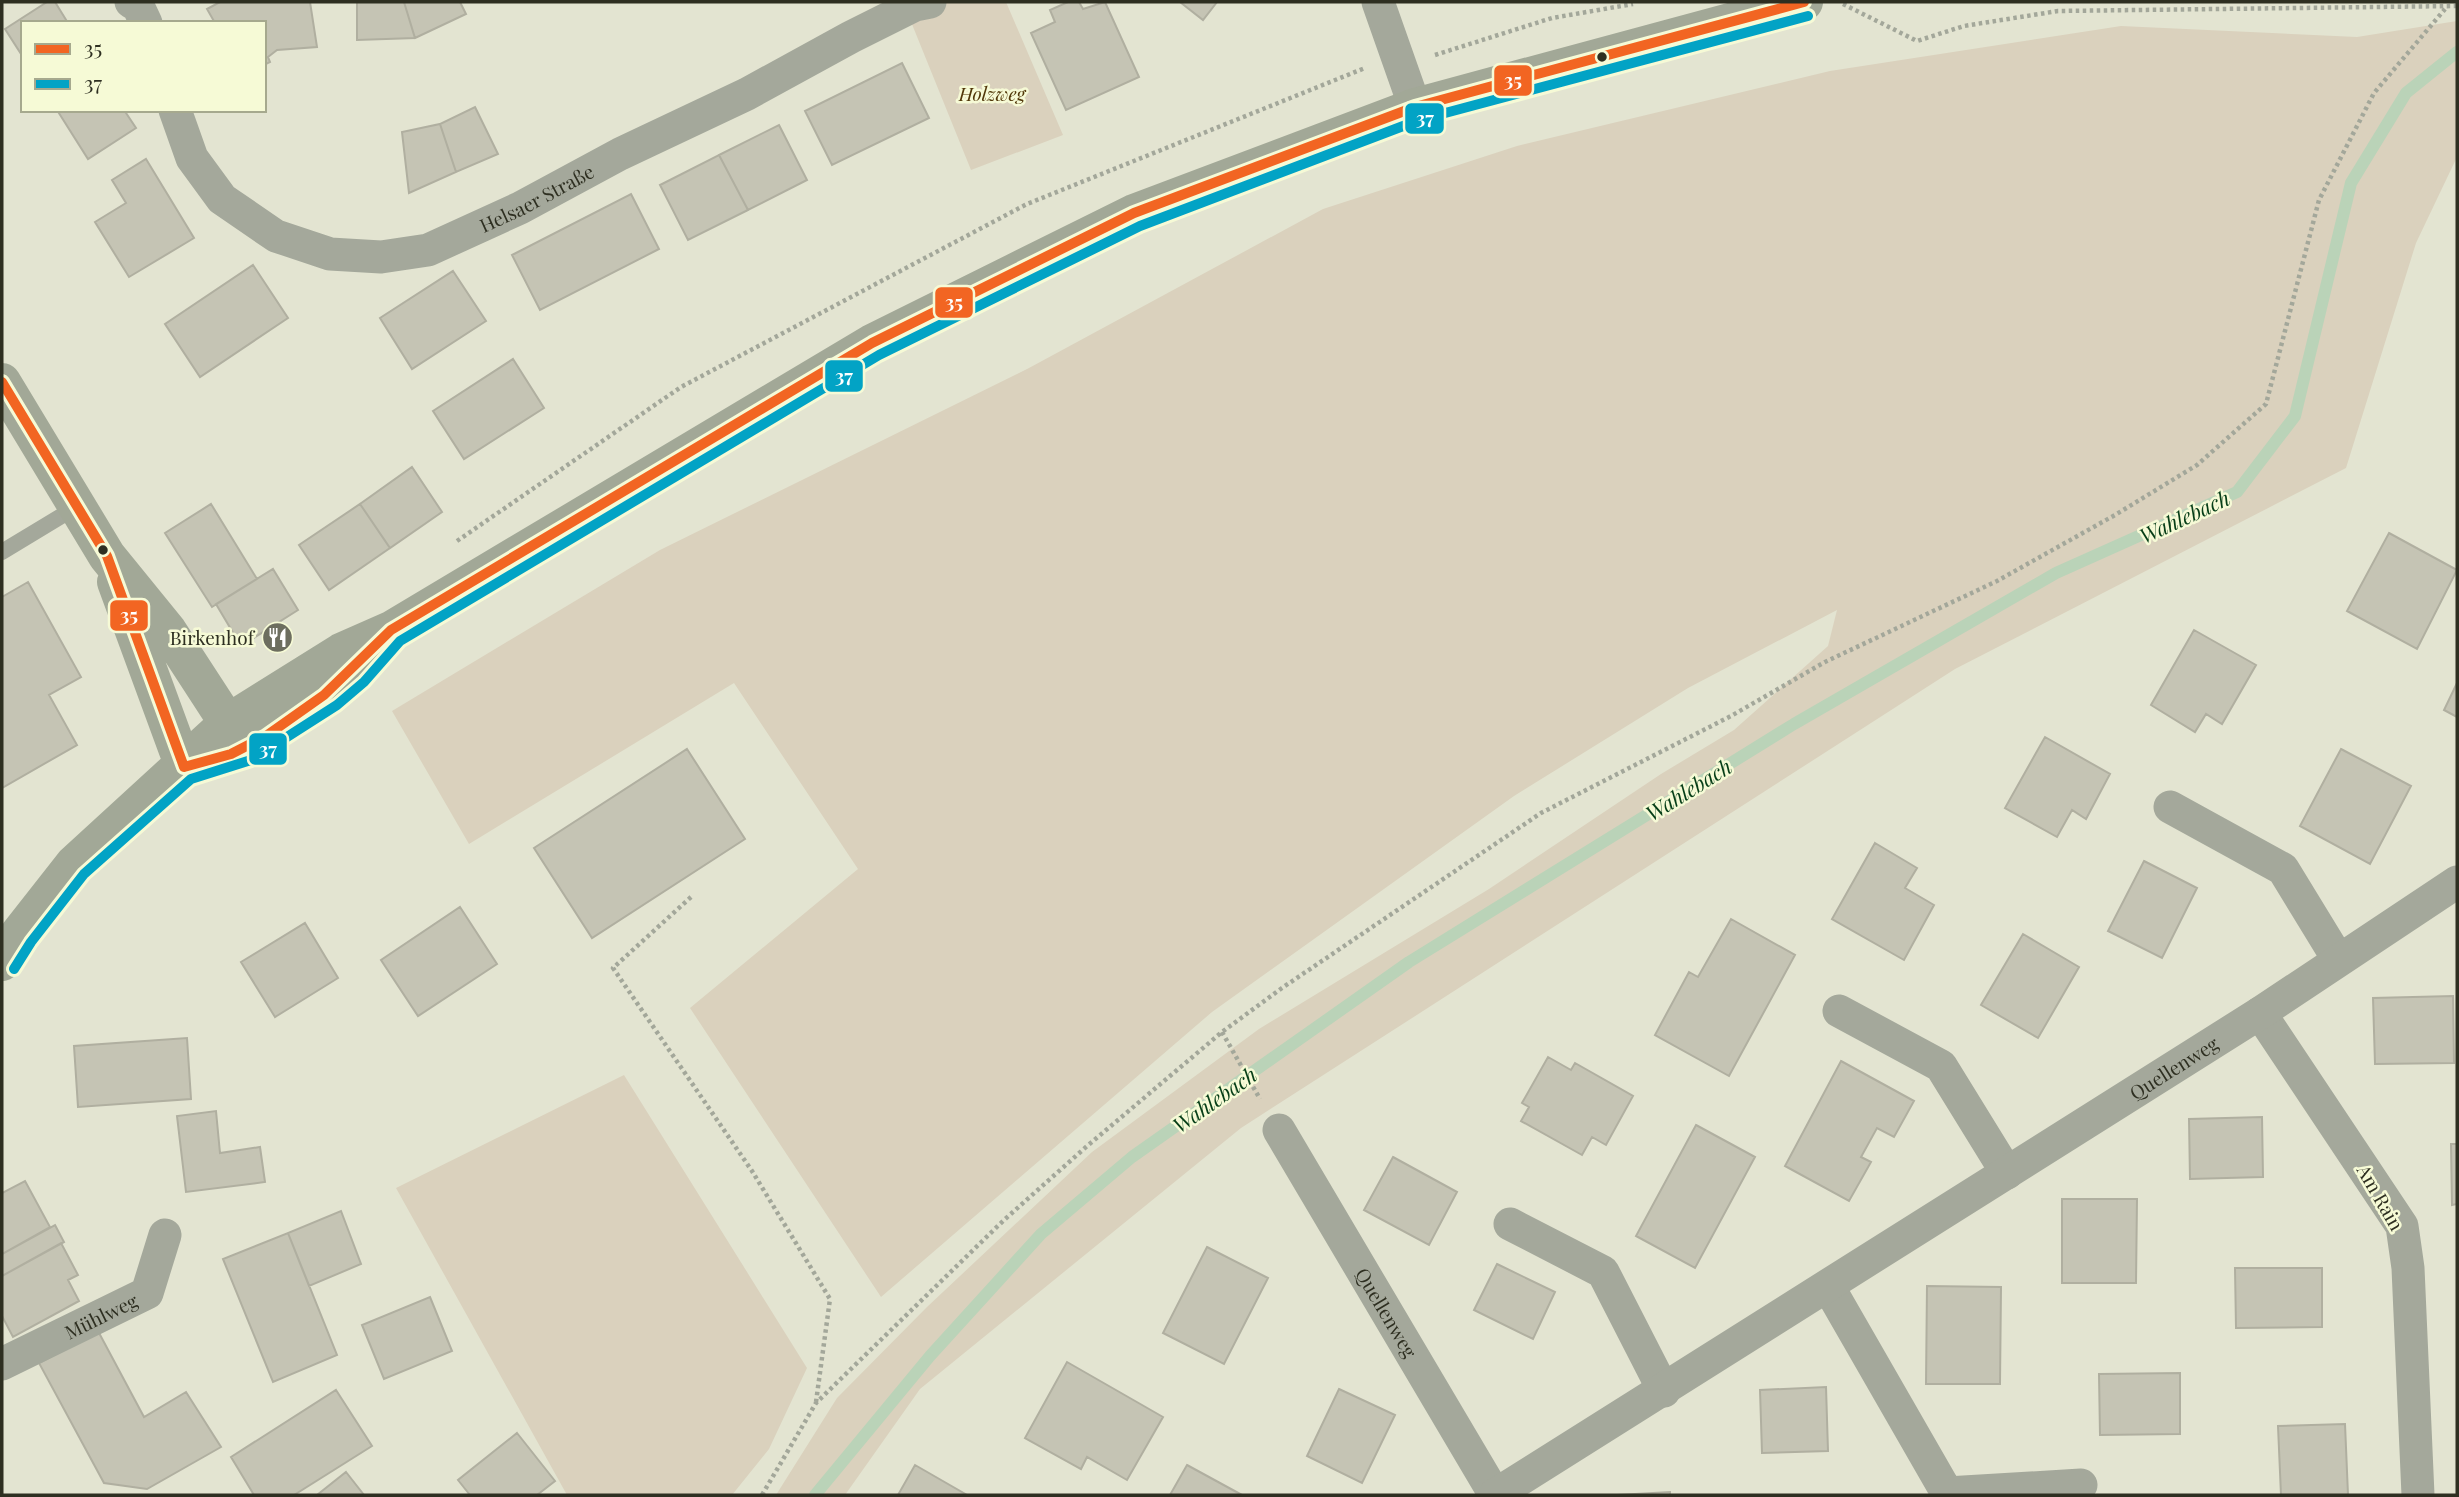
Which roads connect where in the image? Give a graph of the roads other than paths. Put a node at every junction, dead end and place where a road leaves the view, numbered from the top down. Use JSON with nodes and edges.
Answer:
{"nodes":[{"id":1,"x":930,"y":2,"type":"edge"},
{"id":2,"x":1378,"y":2,"type":"edge"},
{"id":3,"x":1804,"y":2,"type":"edge"},
{"id":4,"x":1415,"y":107,"type":"junction"},
{"id":5,"x":176,"y":112,"type":"edge"},
{"id":6,"x":2,"y":382,"type":"edge"},
{"id":7,"x":78,"y":506,"type":"junction"},
{"id":8,"x":2,"y":552,"type":"edge"},
{"id":9,"x":107,"y":556,"type":"junction"},
{"id":10,"x":237,"y":735,"type":"junction"},
{"id":11,"x":184,"y":767,"type":"junction"},
{"id":12,"x":2170,"y":807,"type":"dead end"},
{"id":13,"x":2457,"y":882,"type":"edge"},
{"id":14,"x":7,"y":943,"type":"edge"},
{"id":15,"x":2338,"y":959,"type":"junction"},
{"id":16,"x":1839,"y":1011,"type":"dead end"},
{"id":17,"x":2260,"y":1013,"type":"junction"},
{"id":18,"x":1279,"y":1130,"type":"dead end"},
{"id":19,"x":2007,"y":1174,"type":"junction"},
{"id":20,"x":1510,"y":1224,"type":"dead end"},
{"id":21,"x":165,"y":1236,"type":"dead end"},
{"id":22,"x":1828,"y":1286,"type":"junction"},
{"id":23,"x":2,"y":1364,"type":"edge"},
{"id":24,"x":1664,"y":1391,"type":"junction"},
{"id":25,"x":2081,"y":1485,"type":"dead end"},
{"id":26,"x":1495,"y":1495,"type":"edge"},
{"id":27,"x":2418,"y":1495,"type":"edge"}],
"edges":[{"from":1,"to":5,"type":"street","name":"Helsaer Straße"},
{"from":2,"to":4,"type":"street"},
{"from":3,"to":4,"type":"main road"},
{"from":4,"to":10,"type":"main road"},
{"from":6,"to":7,"type":"main road"},
{"from":7,"to":8,"type":"lane"},
{"from":7,"to":9,"type":"main road"},
{"from":9,"to":10,"type":"main road"},
{"from":9,"to":11,"type":"main road"},
{"from":10,"to":11,"type":"main road"},
{"from":11,"to":14,"type":"main road"},
{"from":12,"to":15,"type":"street"},
{"from":13,"to":15,"type":"street","name":"Quellenweg"},
{"from":15,"to":17,"type":"street","name":"Quellenweg"},
{"from":16,"to":19,"type":"street"},
{"from":17,"to":19,"type":"street","name":"Quellenweg"},
{"from":17,"to":27,"type":"street","name":"Am Rain"},
{"from":18,"to":26,"type":"street","name":"Quellenweg"},
{"from":19,"to":22,"type":"street","name":"Quellenweg"},
{"from":20,"to":24,"type":"street"},
{"from":21,"to":23,"type":"street","name":"Mühlweg"},
{"from":22,"to":24,"type":"street","name":"Quellenweg"},
{"from":22,"to":25,"type":"street"},
{"from":24,"to":26,"type":"street","name":"Quellenweg"}]}
